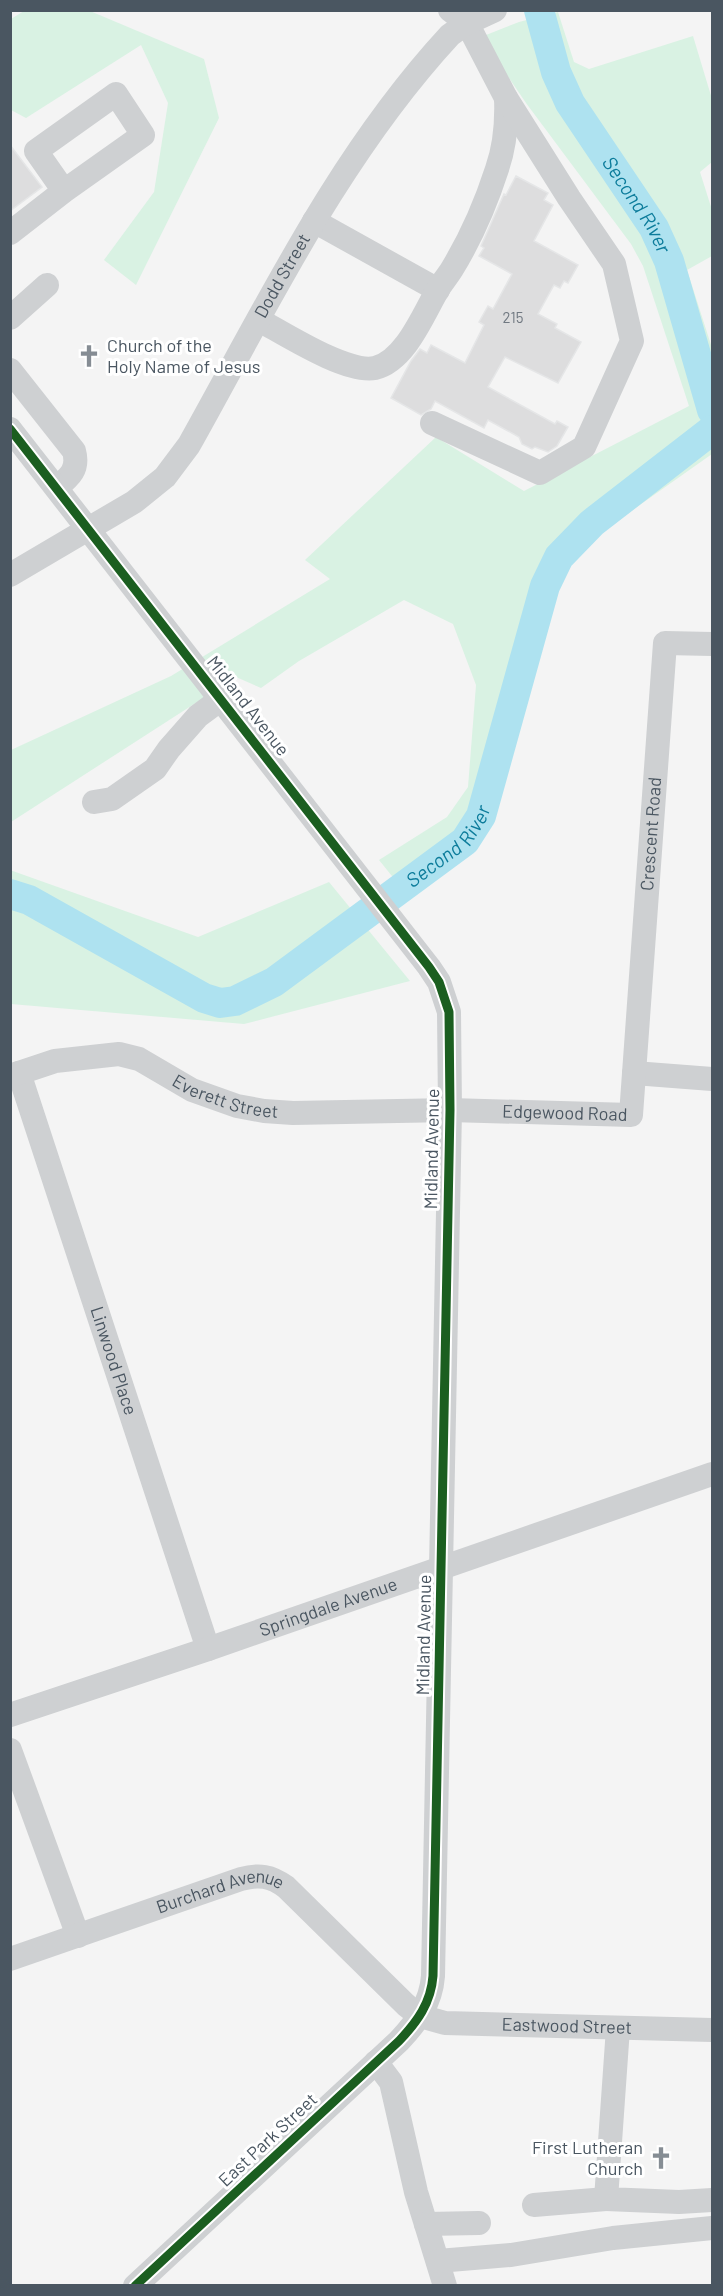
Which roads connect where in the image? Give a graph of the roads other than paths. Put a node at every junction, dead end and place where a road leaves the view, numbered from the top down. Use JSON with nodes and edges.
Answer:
{"nodes":[{"id":1,"x":495,"y":10,"type":"edge"},
{"id":2,"x":459,"y":17,"type":"edge"},
{"id":3,"x":506,"y":98,"type":"junction"},
{"id":4,"x":64,"y":191,"type":"dead end"},
{"id":5,"x":314,"y":220,"type":"junction"},
{"id":6,"x":10,"y":234,"type":"edge"},
{"id":7,"x":47,"y":285,"type":"dead end"},
{"id":8,"x":438,"y":290,"type":"junction"},
{"id":9,"x":10,"y":318,"type":"edge"},
{"id":10,"x":259,"y":320,"type":"junction"},
{"id":11,"x":10,"y":370,"type":"edge"},
{"id":12,"x":432,"y":423,"type":"dead end"},
{"id":13,"x":10,"y":429,"type":"edge"},
{"id":14,"x":57,"y":487,"type":"junction"},
{"id":15,"x":90,"y":529,"type":"junction"},
{"id":16,"x":10,"y":575,"type":"edge"},
{"id":17,"x":712,"y":644,"type":"edge"},
{"id":18,"x":221,"y":699,"type":"junction"},
{"id":19,"x":93,"y":802,"type":"dead end"},
{"id":20,"x":634,"y":1073,"type":"junction"},
{"id":21,"x":15,"y":1074,"type":"edge"},
{"id":22,"x":712,"y":1078,"type":"edge"},
{"id":23,"x":450,"y":1110,"type":"junction"},
{"id":24,"x":712,"y":1474,"type":"edge"},
{"id":25,"x":442,"y":1567,"type":"junction"},
{"id":26,"x":208,"y":1649,"type":"junction"},
{"id":27,"x":11,"y":1715,"type":"edge"},
{"id":28,"x":10,"y":1750,"type":"edge"},
{"id":29,"x":78,"y":1936,"type":"junction"},
{"id":30,"x":10,"y":1959,"type":"edge"},
{"id":31,"x":420,"y":2016,"type":"junction"},
{"id":32,"x":618,"y":2028,"type":"junction"},
{"id":33,"x":712,"y":2030,"type":"edge"},
{"id":34,"x":376,"y":2062,"type":"junction"},
{"id":35,"x":606,"y":2199,"type":"junction"},
{"id":36,"x":712,"y":2200,"type":"edge"},
{"id":37,"x":534,"y":2205,"type":"dead end"},
{"id":38,"x":479,"y":2223,"type":"dead end"},
{"id":39,"x":426,"y":2224,"type":"junction"},
{"id":40,"x":712,"y":2228,"type":"edge"},
{"id":41,"x":438,"y":2261,"type":"junction"},
{"id":42,"x":135,"y":2286,"type":"edge"},
{"id":43,"x":445,"y":2286,"type":"edge"}],
"edges":[{"from":1,"to":2,"type":"street","name":"Dodd Street"},
{"from":2,"to":3,"type":"street"},
{"from":2,"to":5,"type":"street","name":"Dodd Street"},
{"from":3,"to":8,"type":"street"},
{"from":3,"to":12,"type":"street"},
{"from":4,"to":6,"type":"street"},
{"from":5,"to":8,"type":"street"},
{"from":5,"to":10,"type":"street","name":"Dodd Street"},
{"from":7,"to":9,"type":"street"},
{"from":8,"to":10,"type":"street"},
{"from":10,"to":15,"type":"street","name":"Dodd Street"},
{"from":11,"to":14,"type":"street"},
{"from":13,"to":14,"type":"street","name":"Midland Avenue"},
{"from":14,"to":15,"type":"street","name":"Midland Avenue"},
{"from":15,"to":16,"type":"street","name":"Dodd Street"},
{"from":15,"to":18,"type":"street","name":"Midland Avenue"},
{"from":17,"to":20,"type":"street","name":"Crescent Road"},
{"from":18,"to":19,"type":"street"},
{"from":18,"to":23,"type":"street","name":"Midland Avenue"},
{"from":20,"to":22,"type":"street","name":"Edgewood Road"},
{"from":20,"to":23,"type":"street","name":"Edgewood Road"},
{"from":21,"to":23,"type":"street","name":"Everett Street"},
{"from":21,"to":26,"type":"street","name":"Linwood Place"},
{"from":23,"to":25,"type":"street","name":"Midland Avenue"},
{"from":24,"to":25,"type":"street","name":"Springdale Avenue"},
{"from":25,"to":26,"type":"street","name":"Springdale Avenue"},
{"from":25,"to":31,"type":"street","name":"Midland Avenue"},
{"from":26,"to":27,"type":"street","name":"Springdale Avenue"},
{"from":28,"to":29,"type":"street"},
{"from":29,"to":30,"type":"street","name":"Burchard Avenue"},
{"from":29,"to":31,"type":"street","name":"Burchard Avenue"},
{"from":31,"to":32,"type":"street","name":"Eastwood Street"},
{"from":31,"to":34,"type":"street","name":"East Park Street"},
{"from":32,"to":33,"type":"street","name":"Eastwood Street"},
{"from":32,"to":35,"type":"street"},
{"from":34,"to":39,"type":"street"},
{"from":34,"to":42,"type":"street","name":"East Park Street"},
{"from":35,"to":36,"type":"street"},
{"from":35,"to":37,"type":"street"},
{"from":38,"to":39,"type":"street"},
{"from":39,"to":41,"type":"street"},
{"from":40,"to":41,"type":"street"},
{"from":41,"to":43,"type":"street"}]}
